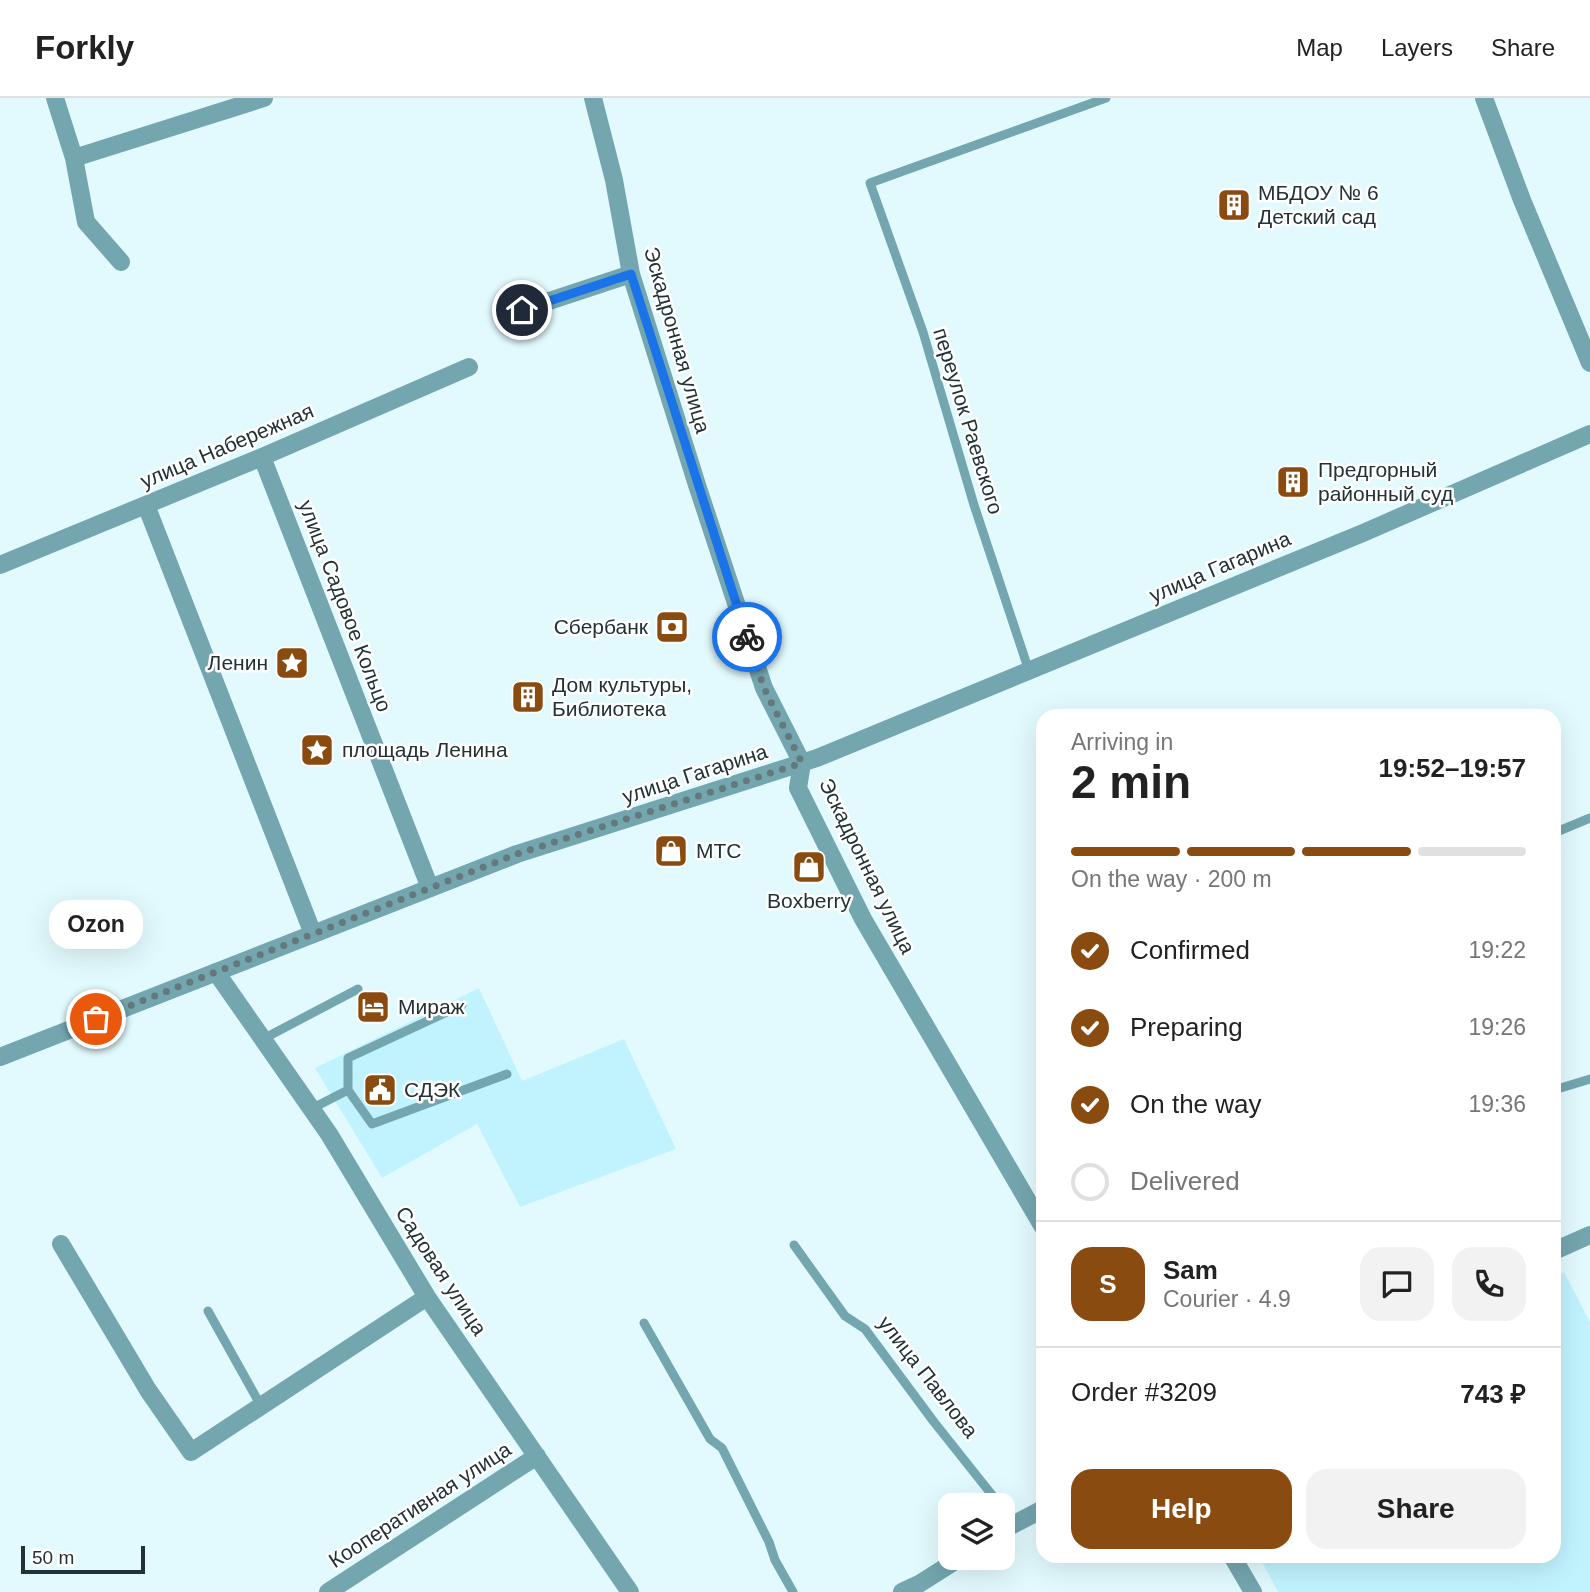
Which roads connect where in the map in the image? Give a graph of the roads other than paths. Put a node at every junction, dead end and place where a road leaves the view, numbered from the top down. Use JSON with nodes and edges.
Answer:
{"nodes":[{"id":1,"x":55,"y":98,"type":"edge"},
{"id":2,"x":264,"y":98,"type":"edge"},
{"id":3,"x":593,"y":98,"type":"edge"},
{"id":4,"x":1106,"y":98,"type":"edge"},
{"id":5,"x":1484,"y":98,"type":"edge"},
{"id":6,"x":74,"y":158,"type":"junction"},
{"id":7,"x":121,"y":262,"type":"dead end"},
{"id":8,"x":631,"y":274,"type":"junction"},
{"id":9,"x":522,"y":310,"type":"dead end"},
{"id":10,"x":1590,"y":363,"type":"edge"},
{"id":11,"x":470,"y":367,"type":"dead end"},
{"id":12,"x":1590,"y":434,"type":"edge"},
{"id":13,"x":262,"y":457,"type":"junction"},
{"id":14,"x":146,"y":505,"type":"junction"},
{"id":15,"x":0,"y":565,"type":"edge"},
{"id":16,"x":1029,"y":671,"type":"junction"},
{"id":17,"x":802,"y":763,"type":"junction"},
{"id":18,"x":1590,"y":818,"type":"edge"},
{"id":19,"x":1561,"y":830,"type":"edge"},
{"id":20,"x":430,"y":888,"type":"junction"},
{"id":21,"x":313,"y":934,"type":"junction"},
{"id":22,"x":216,"y":972,"type":"junction"},
{"id":23,"x":358,"y":989,"type":"dead end"},
{"id":24,"x":462,"y":1005,"type":"dead end"},
{"id":25,"x":263,"y":1039,"type":"junction"},
{"id":26,"x":0,"y":1057,"type":"edge"},
{"id":27,"x":507,"y":1074,"type":"dead end"},
{"id":28,"x":1590,"y":1079,"type":"edge"},
{"id":29,"x":1561,"y":1088,"type":"edge"},
{"id":30,"x":348,"y":1090,"type":"junction"},
{"id":31,"x":311,"y":1109,"type":"junction"},
{"id":32,"x":1036,"y":1215,"type":"edge"},
{"id":33,"x":1590,"y":1235,"type":"edge"},
{"id":34,"x":61,"y":1244,"type":"dead end"},
{"id":35,"x":794,"y":1245,"type":"dead end"},
{"id":36,"x":1561,"y":1248,"type":"edge"},
{"id":37,"x":427,"y":1297,"type":"junction"},
{"id":38,"x":208,"y":1311,"type":"dead end"},
{"id":39,"x":644,"y":1323,"type":"dead end"},
{"id":40,"x":261,"y":1406,"type":"junction"},
{"id":41,"x":537,"y":1456,"type":"junction"},
{"id":42,"x":988,"y":1493,"type":"edge"},
{"id":43,"x":1036,"y":1509,"type":"edge"},
{"id":44,"x":1015,"y":1514,"type":"edge"},
{"id":45,"x":1237,"y":1563,"type":"edge"},
{"id":46,"x":941,"y":1570,"type":"edge"},
{"id":47,"x":328,"y":1592,"type":"edge"},
{"id":48,"x":630,"y":1592,"type":"edge"},
{"id":49,"x":793,"y":1592,"type":"edge"},
{"id":50,"x":902,"y":1592,"type":"edge"},
{"id":51,"x":1253,"y":1592,"type":"edge"}],
"edges":[{"from":1,"to":6,"type":"street"},
{"from":2,"to":6,"type":"street"},
{"from":3,"to":8,"type":"street","name":"Эскадронная улица"},
{"from":4,"to":16,"type":"lane","name":"переулок Раевского"},
{"from":5,"to":10,"type":"street"},
{"from":6,"to":7,"type":"street"},
{"from":8,"to":9,"type":"street"},
{"from":8,"to":17,"type":"street","name":"Эскадронная улица"},
{"from":11,"to":13,"type":"street","name":"улица Набережная"},
{"from":12,"to":16,"type":"street","name":"улица Гагарина"},
{"from":13,"to":14,"type":"street","name":"улица Набережная"},
{"from":13,"to":20,"type":"street","name":"улица Садовое Кольцо"},
{"from":14,"to":15,"type":"street","name":"улица Набережная"},
{"from":14,"to":21,"type":"street"},
{"from":16,"to":17,"type":"street","name":"улица Гагарина"},
{"from":17,"to":20,"type":"street","name":"улица Гагарина"},
{"from":17,"to":32,"type":"street","name":"Эскадронная улица"},
{"from":18,"to":19,"type":"lane"},
{"from":20,"to":21,"type":"street","name":"улица Гагарина"},
{"from":21,"to":22,"type":"street","name":"улица Гагарина"},
{"from":22,"to":25,"type":"street","name":"Садовая улица"},
{"from":22,"to":26,"type":"street","name":"улица Гагарина"},
{"from":23,"to":25,"type":"lane"},
{"from":24,"to":30,"type":"lane"},
{"from":25,"to":31,"type":"street","name":"Садовая улица"},
{"from":27,"to":30,"type":"lane"},
{"from":28,"to":29,"type":"lane"},
{"from":30,"to":31,"type":"lane"},
{"from":31,"to":37,"type":"street","name":"Садовая улица"},
{"from":33,"to":36,"type":"street"},
{"from":34,"to":40,"type":"street"},
{"from":35,"to":42,"type":"lane","name":"улица Павлова"},
{"from":37,"to":40,"type":"street"},
{"from":37,"to":41,"type":"street","name":"Садовая улица"},
{"from":38,"to":40,"type":"lane"},
{"from":39,"to":49,"type":"lane"},
{"from":41,"to":47,"type":"street","name":"Кооперативная улица"},
{"from":41,"to":48,"type":"street","name":"Садовая улица"},
{"from":43,"to":44,"type":"street","name":"улица Павлова"},
{"from":45,"to":51,"type":"street"},
{"from":46,"to":50,"type":"street"}]}
